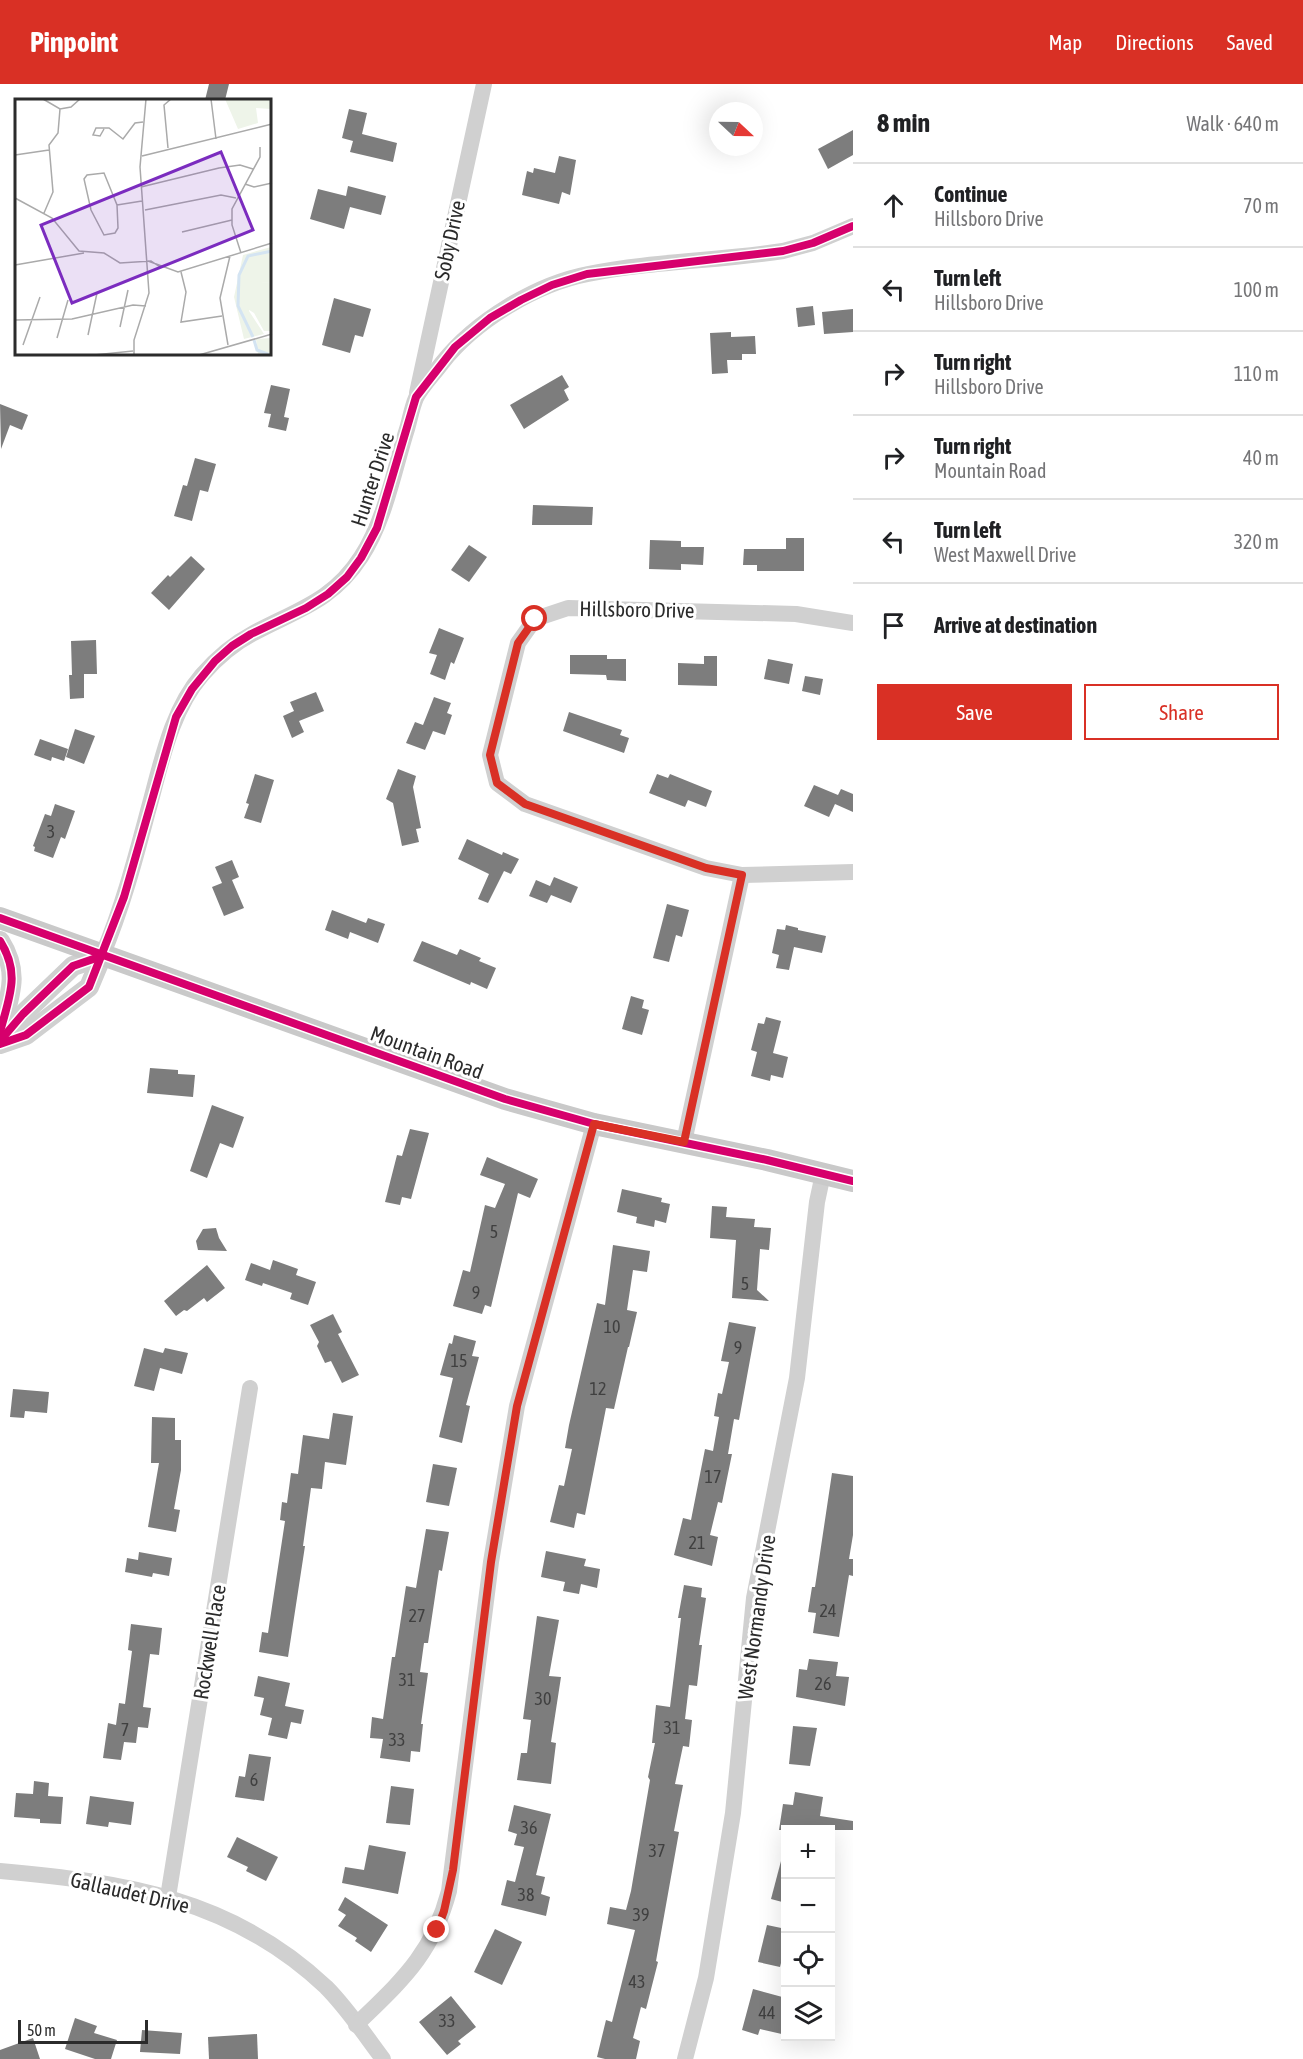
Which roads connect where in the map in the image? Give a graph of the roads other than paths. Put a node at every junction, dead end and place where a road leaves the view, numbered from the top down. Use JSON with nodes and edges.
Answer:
{"nodes":[{"id":1,"x":484,"y":84,"type":"edge"},
{"id":2,"x":853,"y":226,"type":"edge"},
{"id":3,"x":416,"y":397,"type":"junction"},
{"id":4,"x":853,"y":623,"type":"edge"},
{"id":5,"x":853,"y":872,"type":"edge"},
{"id":6,"x":742,"y":875,"type":"junction"},
{"id":7,"x":0,"y":918,"type":"edge"},
{"id":8,"x":0,"y":941,"type":"edge"},
{"id":9,"x":102,"y":956,"type":"junction"},
{"id":10,"x":0,"y":1032,"type":"edge"},
{"id":11,"x":0,"y":1042,"type":"edge"},
{"id":12,"x":594,"y":1124,"type":"junction"},
{"id":13,"x":684,"y":1142,"type":"junction"},
{"id":14,"x":823,"y":1174,"type":"junction"},
{"id":15,"x":853,"y":1181,"type":"edge"},
{"id":16,"x":250,"y":1388,"type":"dead end"},
{"id":17,"x":0,"y":1871,"type":"edge"},
{"id":18,"x":168,"y":1897,"type":"junction"},
{"id":19,"x":356,"y":2025,"type":"junction"},
{"id":20,"x":383,"y":2059,"type":"edge"},
{"id":21,"x":685,"y":2059,"type":"edge"}],
"edges":[{"from":1,"to":3,"type":"street","name":"Soby Drive"},
{"from":2,"to":3,"type":"street","name":"Hunter Drive"},
{"from":3,"to":9,"type":"street","name":"Hunter Drive"},
{"from":4,"to":6,"type":"street","name":"Hillsboro Drive"},
{"from":5,"to":6,"type":"street","name":"Hillsboro Drive"},
{"from":6,"to":13,"type":"street"},
{"from":7,"to":9,"type":"main road","name":"Mountain Road"},
{"from":8,"to":10,"type":"street"},
{"from":9,"to":11,"type":"street"},
{"from":9,"to":12,"type":"main road","name":"Mountain Road"},
{"from":12,"to":13,"type":"main road","name":"Mountain Road"},
{"from":12,"to":19,"type":"street"},
{"from":13,"to":14,"type":"main road","name":"Mountain Road"},
{"from":14,"to":15,"type":"main road","name":"Mountain Road"},
{"from":14,"to":21,"type":"street","name":"West Normandy Drive"},
{"from":16,"to":18,"type":"street","name":"Rockwell Place"},
{"from":17,"to":18,"type":"street","name":"Gallaudet Drive"},
{"from":18,"to":19,"type":"street","name":"Gallaudet Drive"},
{"from":19,"to":20,"type":"street","name":"Gallaudet Drive"}]}
